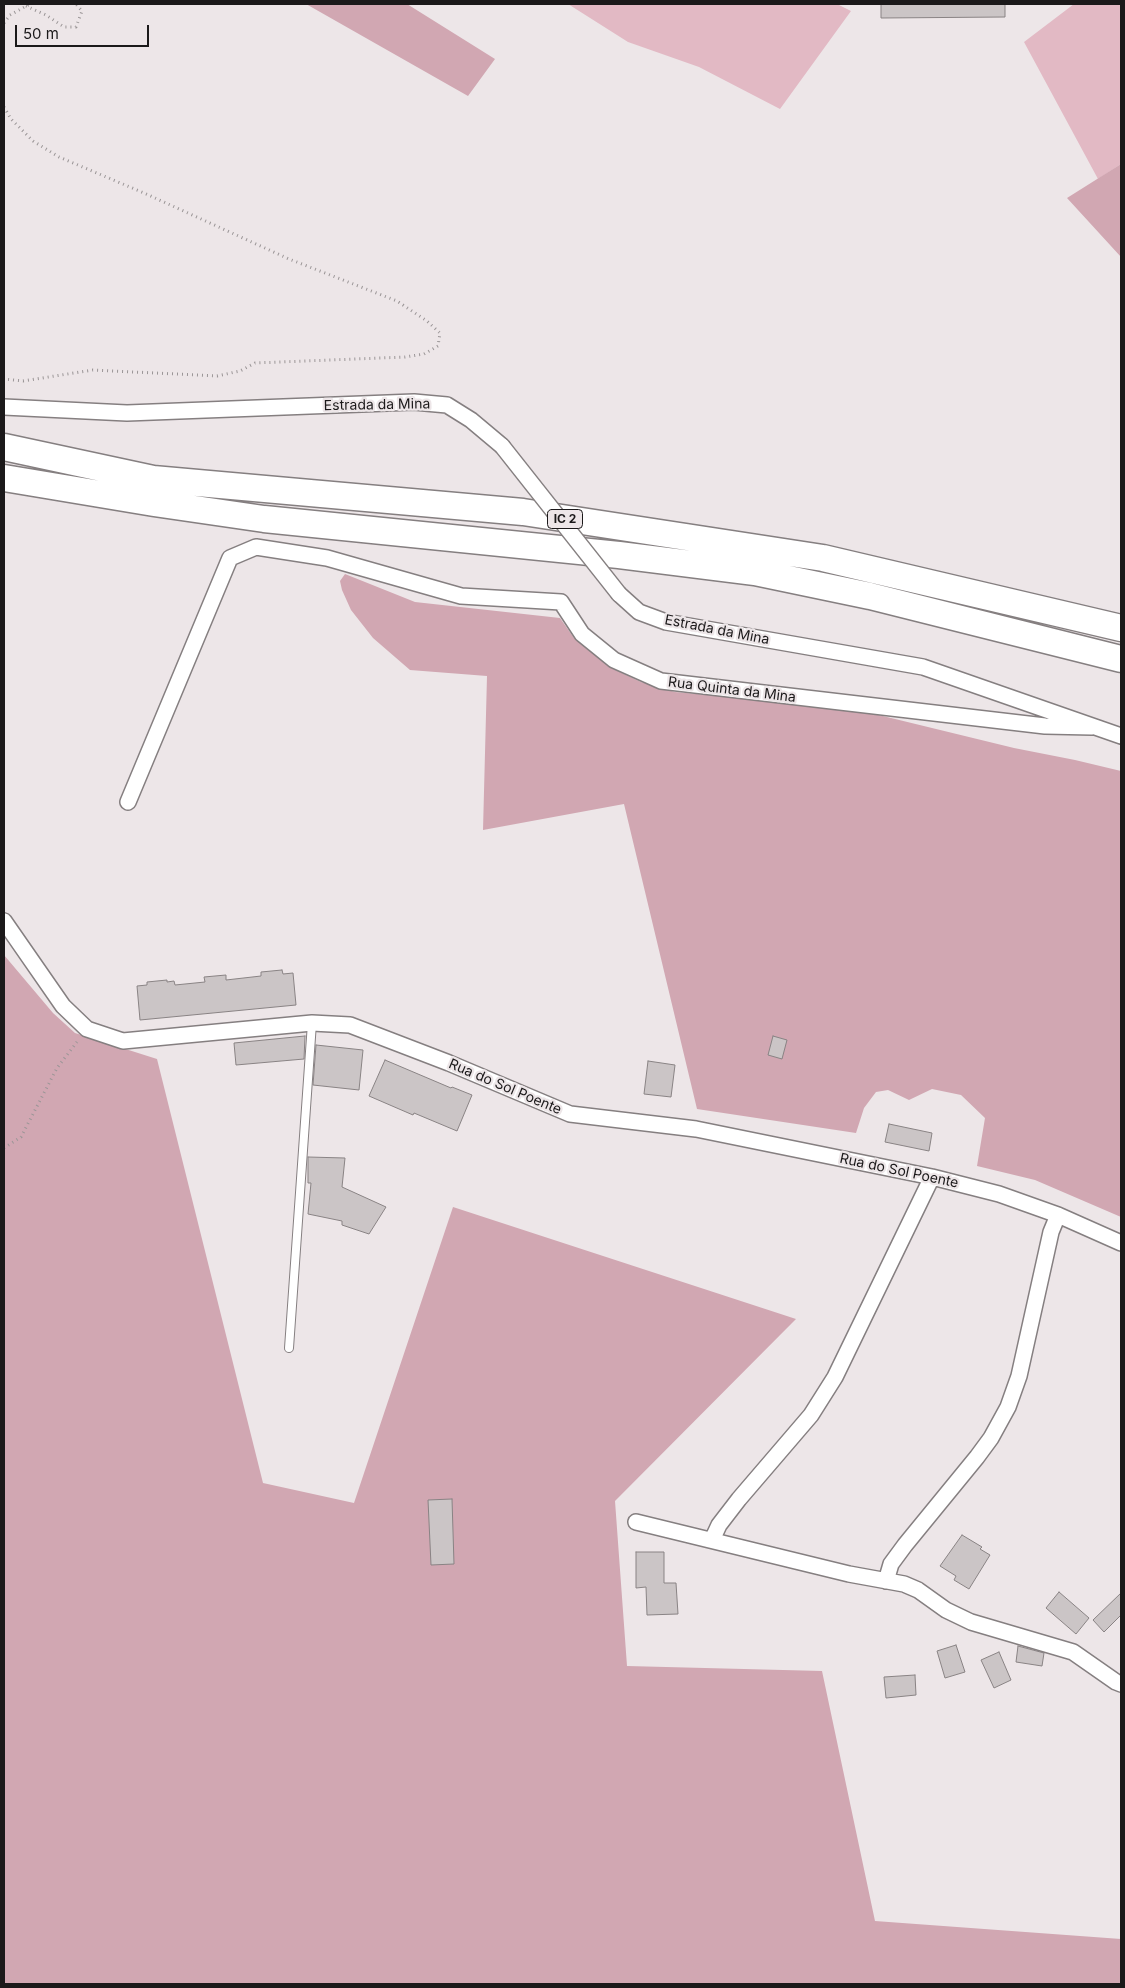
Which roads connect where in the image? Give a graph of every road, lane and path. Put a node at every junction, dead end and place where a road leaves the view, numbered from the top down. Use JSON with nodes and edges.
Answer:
{"nodes":[{"id":1,"x":76,"y":4,"type":"edge"},
{"id":2,"x":28,"y":5,"type":"edge"},
{"id":3,"x":4,"y":23,"type":"edge"},
{"id":4,"x":4,"y":107,"type":"edge"},
{"id":5,"x":4,"y":379,"type":"edge"},
{"id":6,"x":4,"y":407,"type":"edge"},
{"id":7,"x":4,"y":447,"type":"edge"},
{"id":8,"x":4,"y":478,"type":"edge"},
{"id":9,"x":1121,"y":628,"type":"edge"},
{"id":10,"x":1121,"y":659,"type":"edge"},
{"id":11,"x":1092,"y":727,"type":"junction"},
{"id":12,"x":1121,"y":736,"type":"edge"},
{"id":13,"x":128,"y":802,"type":"dead end"},
{"id":14,"x":4,"y":921,"type":"edge"},
{"id":15,"x":312,"y":1023,"type":"junction"},
{"id":16,"x":87,"y":1029,"type":"junction"},
{"id":17,"x":4,"y":1148,"type":"edge"},
{"id":18,"x":932,"y":1177,"type":"junction"},
{"id":19,"x":1058,"y":1215,"type":"junction"},
{"id":20,"x":1121,"y":1243,"type":"edge"},
{"id":21,"x":289,"y":1348,"type":"dead end"},
{"id":22,"x":636,"y":1522,"type":"dead end"},
{"id":23,"x":712,"y":1540,"type":"junction"},
{"id":24,"x":886,"y":1580,"type":"junction"},
{"id":25,"x":1121,"y":1684,"type":"edge"}],
"edges":[{"from":1,"to":2,"type":"path"},
{"from":2,"to":3,"type":"path"},
{"from":4,"to":5,"type":"path"},
{"from":6,"to":11,"type":"street","name":"Estrada da Mina","bridge":true},
{"from":7,"to":9,"type":"highway","number":"IC 2"},
{"from":8,"to":10,"type":"highway","number":"IC 2"},
{"from":11,"to":12,"type":"street","name":"Estrada da Mina"},
{"from":11,"to":13,"type":"street","name":"Rua Quinta da Mina"},
{"from":14,"to":16,"type":"street","name":"Rua do Sol Poente"},
{"from":15,"to":16,"type":"street","name":"Rua do Sol Poente"},
{"from":15,"to":18,"type":"street","name":"Rua do Sol Poente"},
{"from":15,"to":21,"type":"lane"},
{"from":16,"to":17,"type":"path"},
{"from":18,"to":19,"type":"street","name":"Rua do Sol Poente"},
{"from":18,"to":23,"type":"street"},
{"from":19,"to":20,"type":"street","name":"Rua do Sol Poente"},
{"from":19,"to":24,"type":"street"},
{"from":22,"to":23,"type":"street"},
{"from":23,"to":24,"type":"street"},
{"from":24,"to":25,"type":"street"}]}
